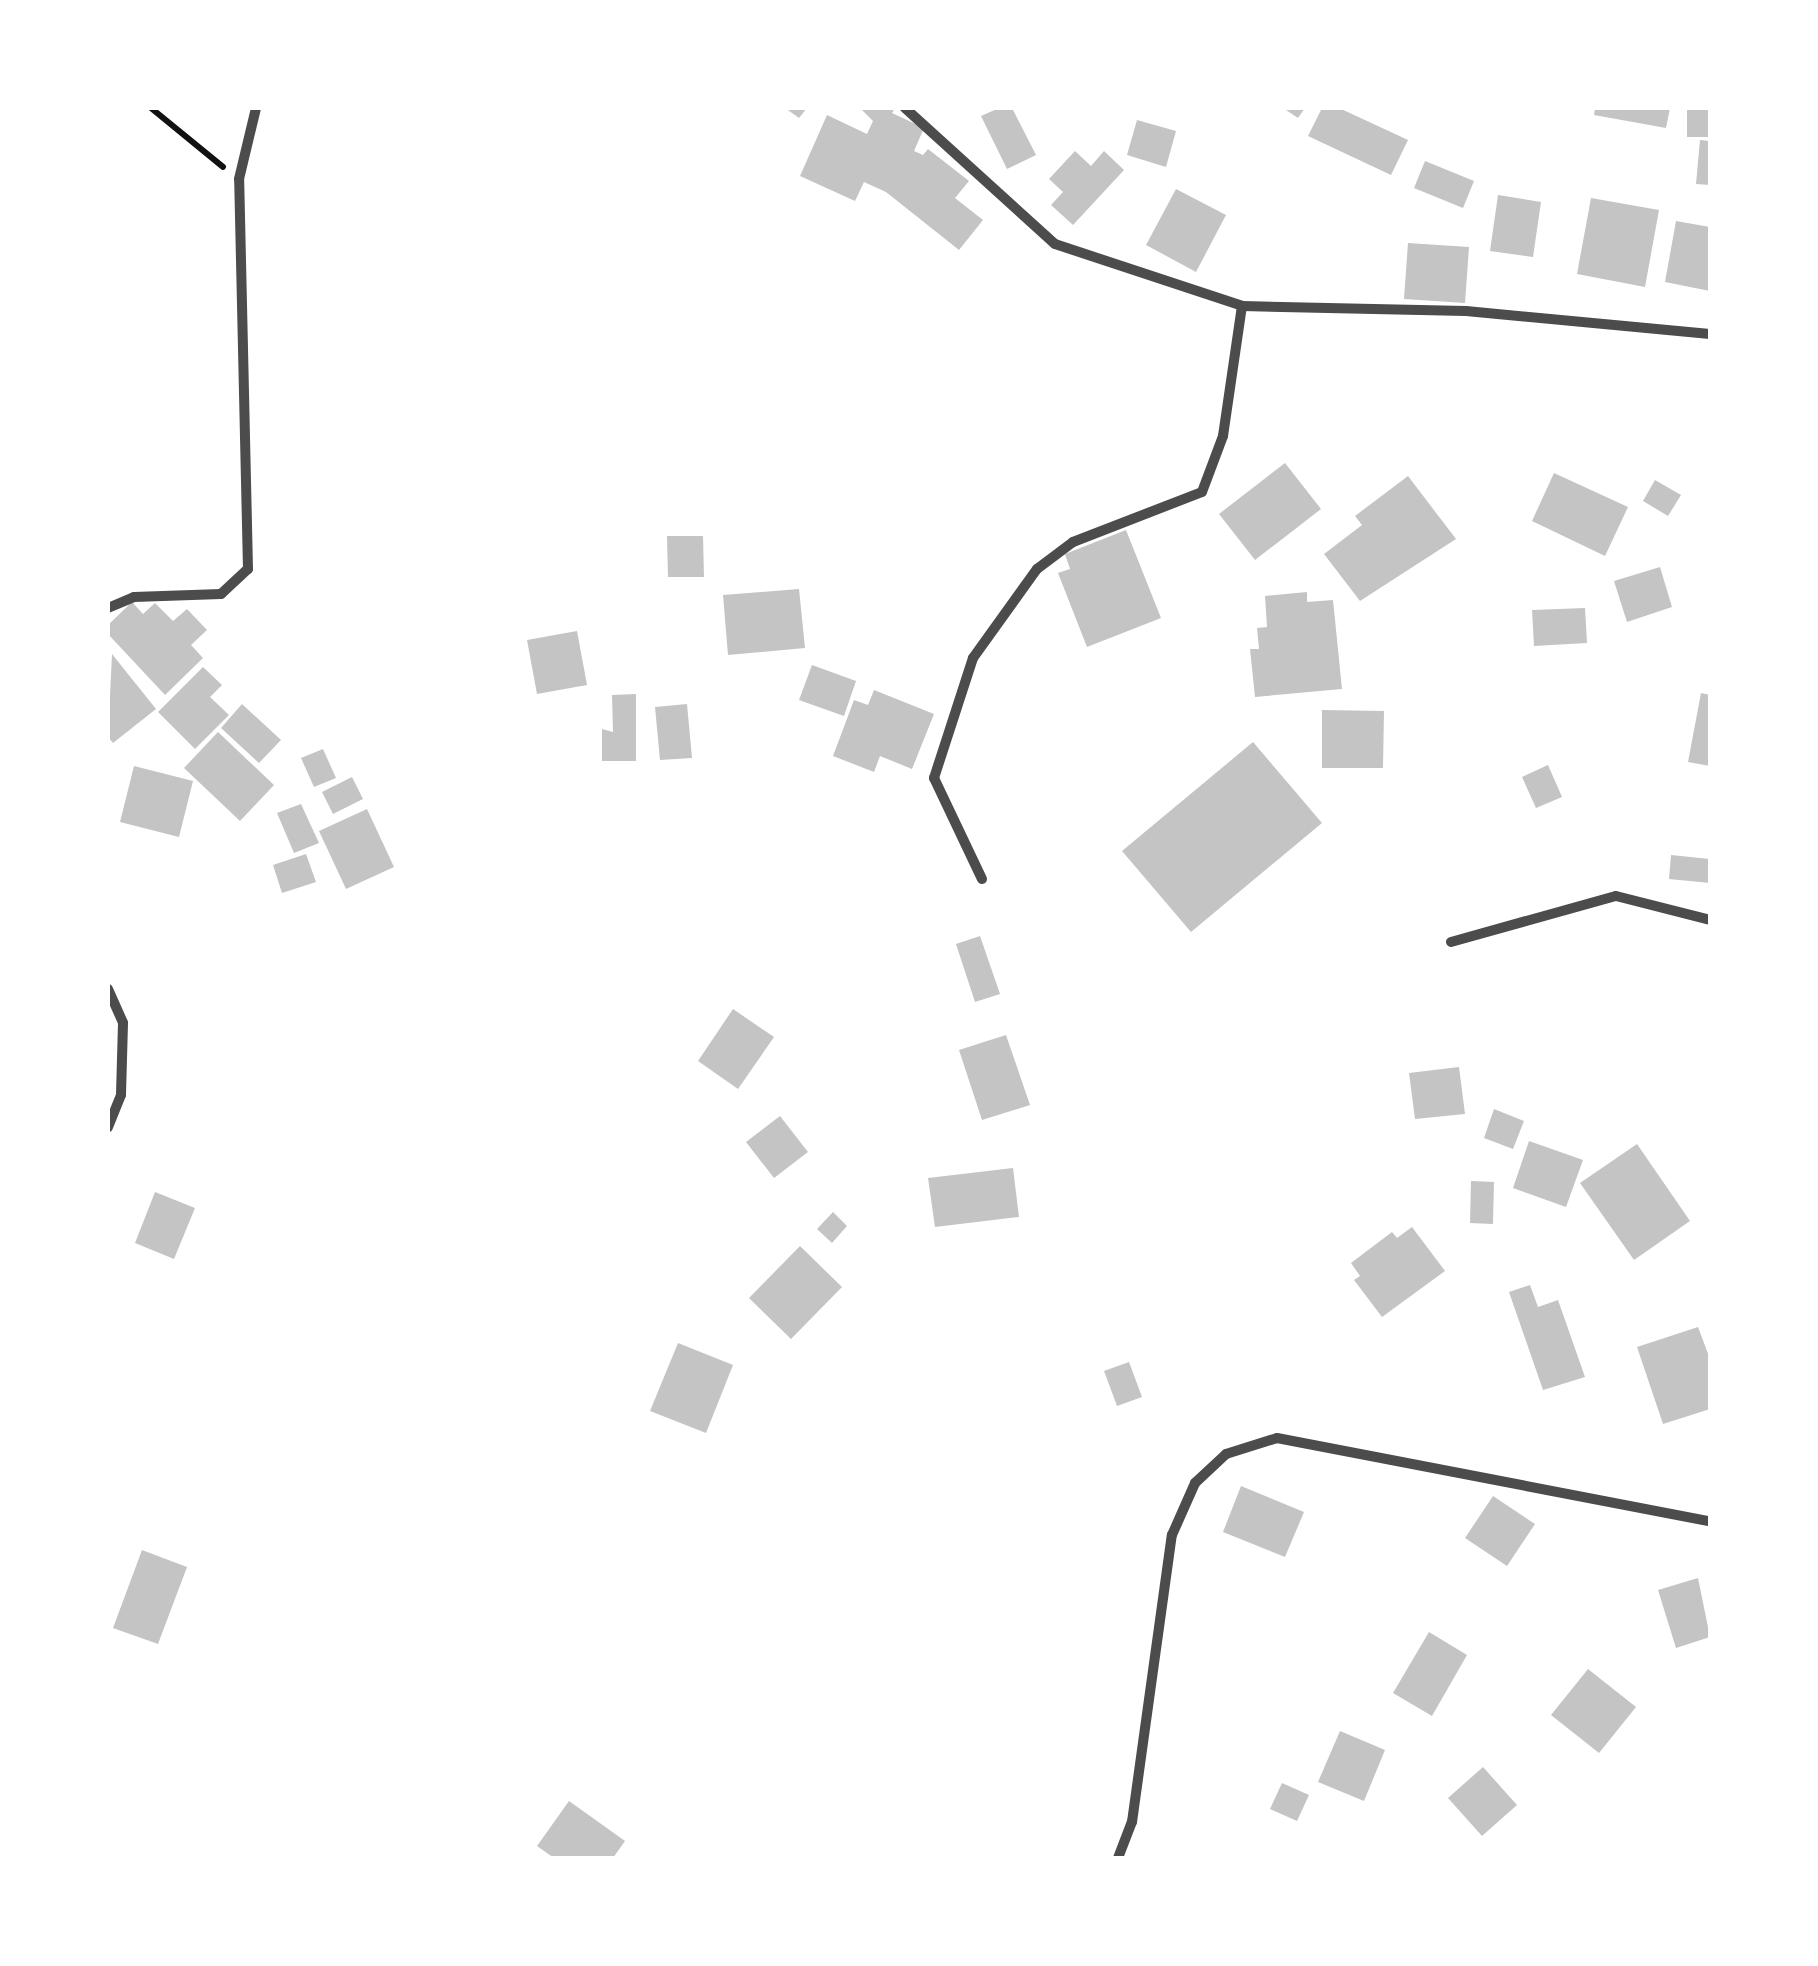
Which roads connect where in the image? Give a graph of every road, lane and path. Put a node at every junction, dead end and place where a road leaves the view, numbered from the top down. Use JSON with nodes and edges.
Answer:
{"nodes":[{"id":1,"x":151,"y":108,"type":"edge"},
{"id":2,"x":256,"y":108,"type":"edge"},
{"id":3,"x":905,"y":108,"type":"edge"},
{"id":4,"x":239,"y":179,"type":"junction"},
{"id":5,"x":1242,"y":306,"type":"junction"},
{"id":6,"x":1710,"y":334,"type":"edge"},
{"id":7,"x":108,"y":608,"type":"edge"},
{"id":8,"x":982,"y":880,"type":"dead end"},
{"id":9,"x":1710,"y":920,"type":"edge"},
{"id":10,"x":1451,"y":942,"type":"dead end"},
{"id":11,"x":108,"y":989,"type":"edge"},
{"id":12,"x":108,"y":1127,"type":"edge"},
{"id":13,"x":1710,"y":1520,"type":"edge"},
{"id":14,"x":1118,"y":1858,"type":"edge"}],
"edges":[{"from":1,"to":4,"type":"path"},
{"from":2,"to":4,"type":"street"},
{"from":3,"to":5,"type":"street"},
{"from":4,"to":7,"type":"street"},
{"from":5,"to":6,"type":"street"},
{"from":5,"to":8,"type":"street"},
{"from":9,"to":10,"type":"street"},
{"from":11,"to":12,"type":"street"},
{"from":13,"to":14,"type":"street"}]}
